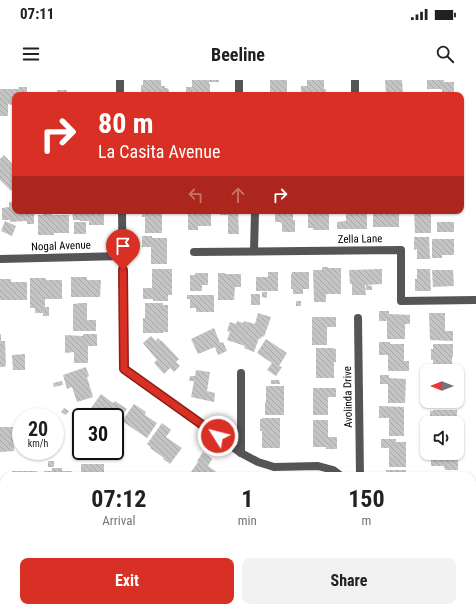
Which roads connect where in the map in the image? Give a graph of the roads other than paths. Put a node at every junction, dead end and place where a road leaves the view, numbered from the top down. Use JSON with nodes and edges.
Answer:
{"nodes":[{"id":1,"x":120,"y":80,"type":"edge"},
{"id":2,"x":239,"y":80,"type":"edge"},
{"id":3,"x":355,"y":80,"type":"edge"},
{"id":4,"x":120,"y":92,"type":"edge"},
{"id":5,"x":239,"y":92,"type":"edge"},
{"id":6,"x":355,"y":92,"type":"edge"},
{"id":7,"x":122,"y":214,"type":"edge"},
{"id":8,"x":255,"y":214,"type":"edge"},
{"id":9,"x":194,"y":252,"type":"dead end"},
{"id":10,"x":254,"y":252,"type":"junction"},
{"id":11,"x":123,"y":256,"type":"junction"},
{"id":12,"x":0,"y":259,"type":"edge"},
{"id":13,"x":476,"y":300,"type":"edge"},
{"id":14,"x":358,"y":318,"type":"dead end"},
{"id":15,"x":241,"y":373,"type":"dead end"},
{"id":16,"x":241,"y":454,"type":"junction"},
{"id":17,"x":336,"y":472,"type":"edge"},
{"id":18,"x":360,"y":472,"type":"edge"}],
"edges":[{"from":1,"to":4,"type":"street"},
{"from":2,"to":5,"type":"street"},
{"from":3,"to":6,"type":"street"},
{"from":7,"to":11,"type":"street"},
{"from":8,"to":10,"type":"street"},
{"from":9,"to":10,"type":"street","name":"Zella Lane"},
{"from":10,"to":13,"type":"street","name":"Zella Lane"},
{"from":11,"to":12,"type":"street","name":"Nogal Avenue"},
{"from":11,"to":16,"type":"street"},
{"from":14,"to":18,"type":"street","name":"Avolinda Drive"},
{"from":15,"to":16,"type":"street"},
{"from":16,"to":17,"type":"street"}]}
